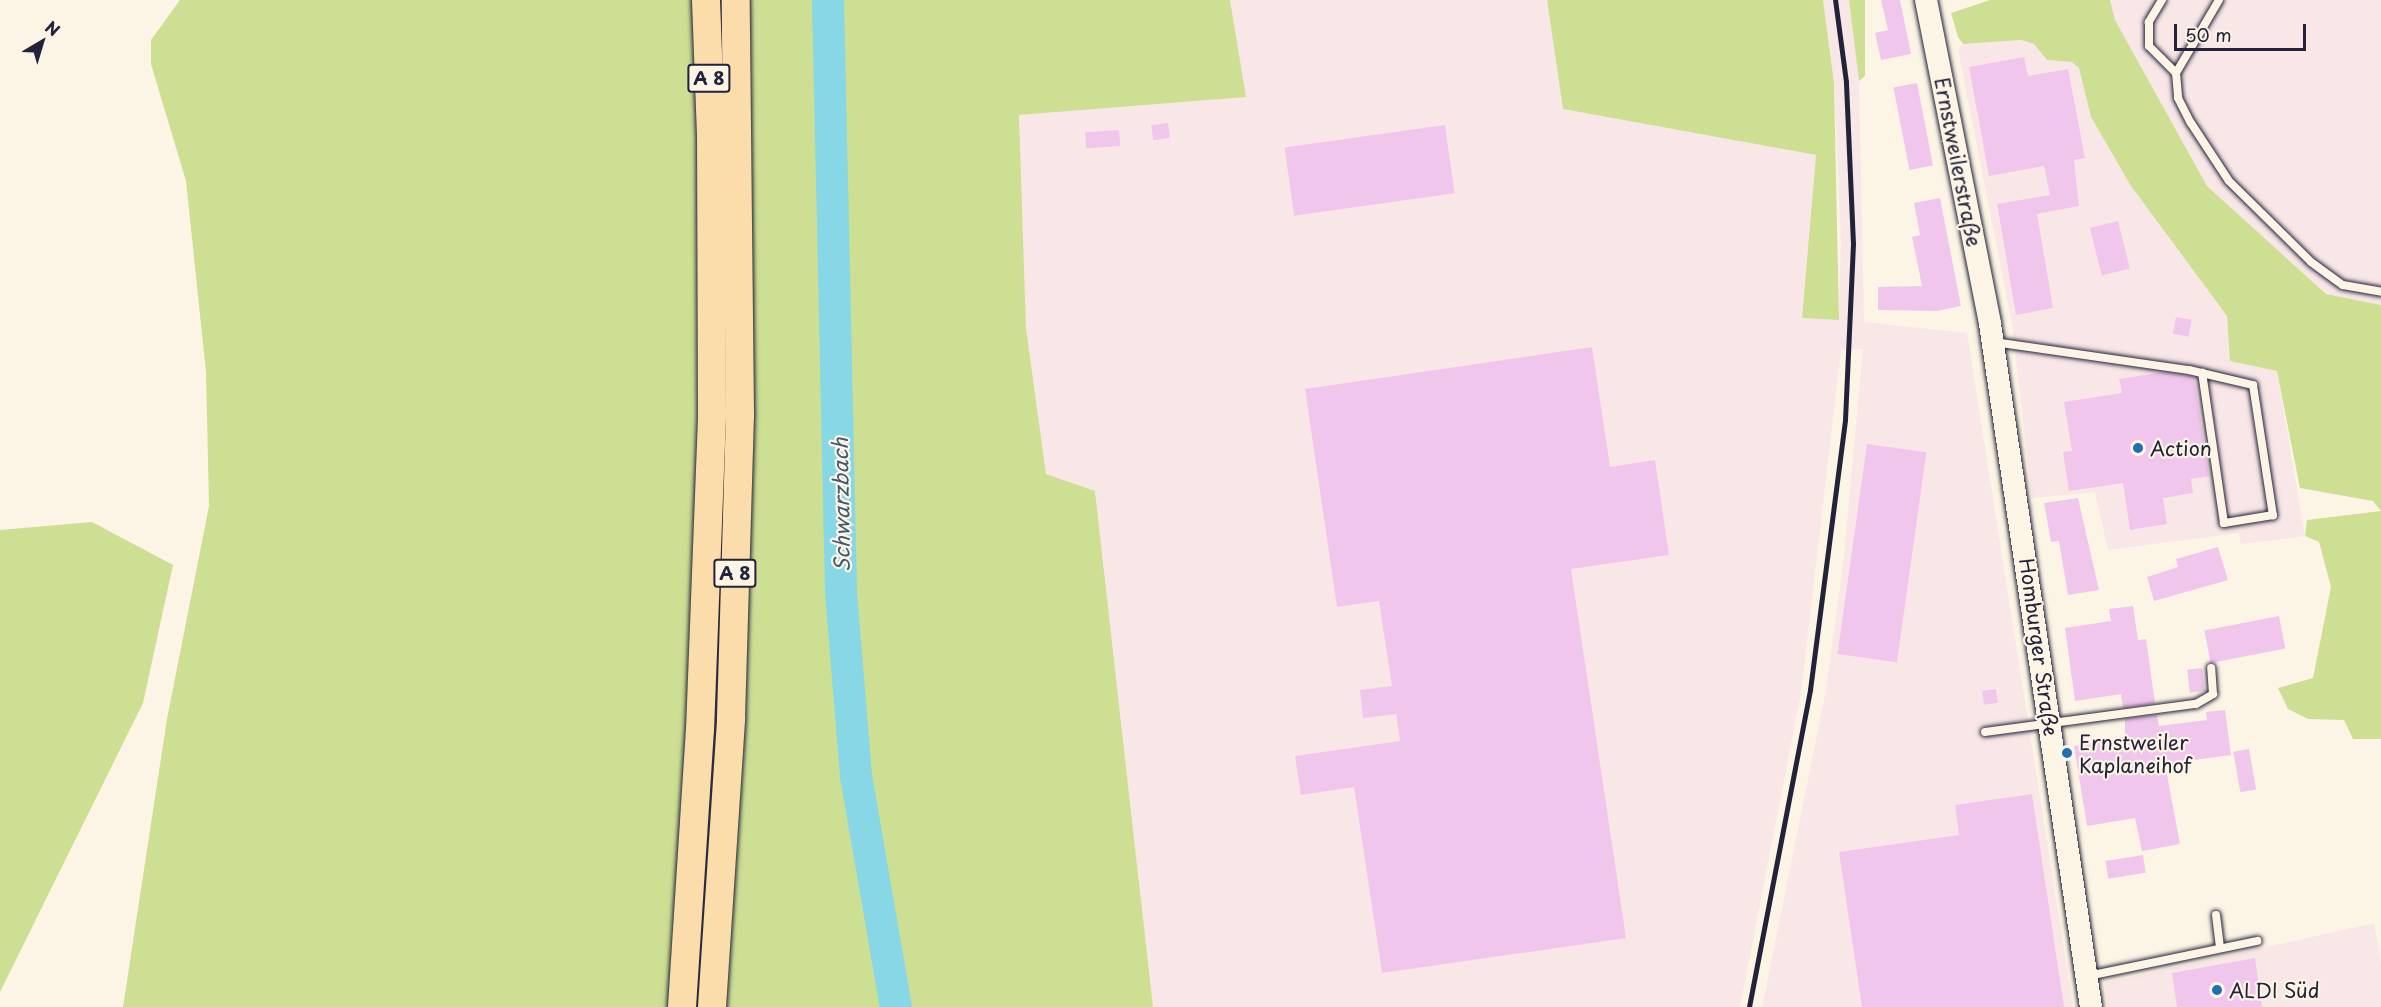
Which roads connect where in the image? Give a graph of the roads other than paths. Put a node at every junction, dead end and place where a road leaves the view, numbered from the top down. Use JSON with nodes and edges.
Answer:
{"nodes":[{"id":1,"x":706,"y":0,"type":"edge"},
{"id":2,"x":736,"y":0,"type":"edge"},
{"id":3,"x":1926,"y":0,"type":"edge"},
{"id":4,"x":2162,"y":0,"type":"edge"},
{"id":5,"x":2219,"y":0,"type":"edge"},
{"id":6,"x":2176,"y":73,"type":"junction"},
{"id":7,"x":2381,"y":292,"type":"edge"},
{"id":8,"x":1991,"y":333,"type":"junction"},
{"id":9,"x":2202,"y":373,"type":"junction"},
{"id":10,"x":2211,"y":668,"type":"dead end"},
{"id":11,"x":2050,"y":726,"type":"junction"},
{"id":12,"x":1985,"y":732,"type":"dead end"},
{"id":13,"x":2216,"y":915,"type":"dead end"},
{"id":14,"x":2257,"y":941,"type":"dead end"},
{"id":15,"x":2220,"y":948,"type":"junction"},
{"id":16,"x":2087,"y":976,"type":"junction"},
{"id":17,"x":682,"y":1007,"type":"edge"},
{"id":18,"x":712,"y":1007,"type":"edge"},
{"id":19,"x":2091,"y":1007,"type":"edge"}],
"edges":[{"from":1,"to":17,"type":"highway","number":"A 8"},
{"from":2,"to":18,"type":"highway","number":"A 8"},
{"from":3,"to":8,"type":"main road","name":"Ernstweilerstraße"},
{"from":4,"to":6,"type":"lane"},
{"from":5,"to":6,"type":"lane"},
{"from":6,"to":7,"type":"lane"},
{"from":8,"to":9,"type":"lane"},
{"from":8,"to":11,"type":"main road","name":"Homburger Straße"},
{"from":9,"to":9,"type":"lane"},
{"from":10,"to":11,"type":"lane"},
{"from":11,"to":12,"type":"lane"},
{"from":11,"to":16,"type":"main road","name":"Homburger Straße"},
{"from":13,"to":15,"type":"lane"},
{"from":14,"to":15,"type":"lane"},
{"from":15,"to":16,"type":"lane"},
{"from":16,"to":19,"type":"main road","name":"Homburger Straße"}]}
